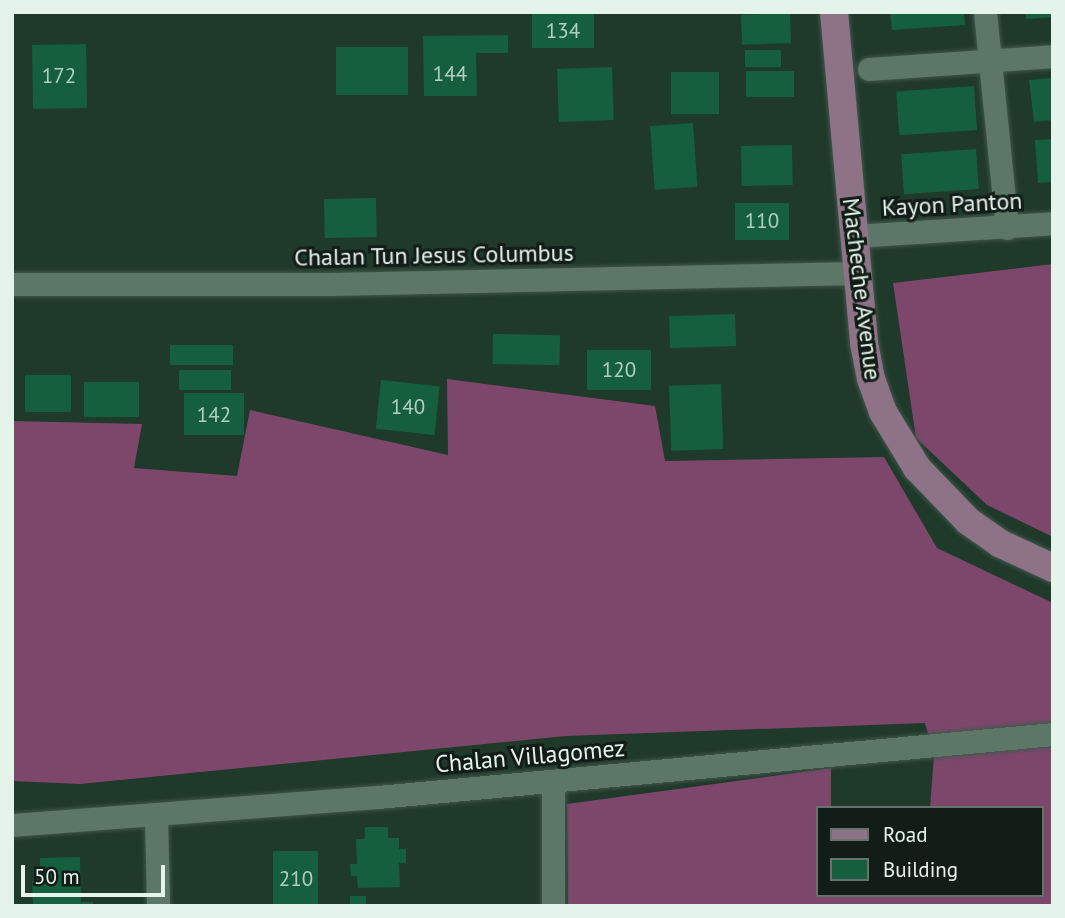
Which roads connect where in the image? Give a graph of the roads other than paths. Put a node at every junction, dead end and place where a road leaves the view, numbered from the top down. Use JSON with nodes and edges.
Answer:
{"nodes":[{"id":1,"x":834,"y":12,"type":"edge"},
{"id":2,"x":985,"y":12,"type":"edge"},
{"id":3,"x":1053,"y":56,"type":"edge"},
{"id":4,"x":992,"y":62,"type":"junction"},
{"id":5,"x":869,"y":69,"type":"dead end"},
{"id":6,"x":1053,"y":223,"type":"edge"},
{"id":7,"x":1007,"y":228,"type":"junction"},
{"id":8,"x":854,"y":236,"type":"junction"},
{"id":9,"x":857,"y":273,"type":"junction"},
{"id":10,"x":12,"y":284,"type":"edge"},
{"id":11,"x":1053,"y":568,"type":"edge"},
{"id":12,"x":1053,"y":734,"type":"edge"},
{"id":13,"x":553,"y":781,"type":"junction"},
{"id":14,"x":156,"y":815,"type":"junction"},
{"id":15,"x":12,"y":825,"type":"edge"},
{"id":16,"x":158,"y":906,"type":"edge"},
{"id":17,"x":553,"y":906,"type":"edge"}],
"edges":[{"from":1,"to":8,"type":"main road","name":"Macheche Avenue"},
{"from":2,"to":4,"type":"street"},
{"from":3,"to":4,"type":"street"},
{"from":4,"to":5,"type":"street"},
{"from":4,"to":7,"type":"street"},
{"from":6,"to":7,"type":"street","name":"Kayon Panton"},
{"from":7,"to":8,"type":"street","name":"Kayon Panton"},
{"from":8,"to":9,"type":"main road","name":"Macheche Avenue"},
{"from":9,"to":10,"type":"street","name":"Chalan Tun Jesus Columbus"},
{"from":9,"to":11,"type":"main road","name":"Macheche Avenue"},
{"from":12,"to":13,"type":"street","name":"Chalan Villagomez"},
{"from":13,"to":14,"type":"street","name":"Chalan Villagomez"},
{"from":13,"to":17,"type":"street"},
{"from":14,"to":15,"type":"street","name":"Chalan Villagomez"},
{"from":14,"to":16,"type":"street"}]}
